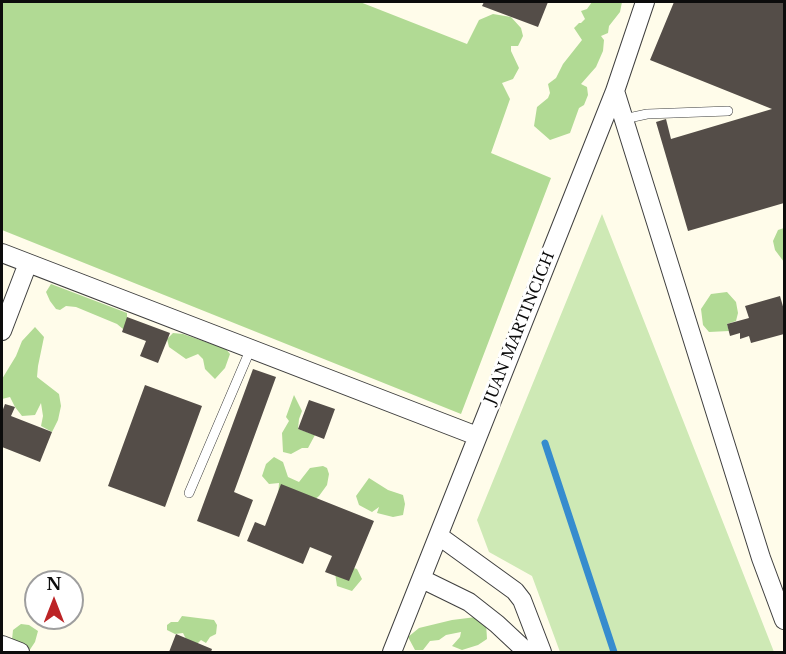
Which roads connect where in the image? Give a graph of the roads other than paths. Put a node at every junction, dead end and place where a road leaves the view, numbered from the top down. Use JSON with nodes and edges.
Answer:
{"nodes":[{"id":1,"x":645,"y":2,"type":"edge"},
{"id":2,"x":615,"y":91,"type":"junction"},
{"id":3,"x":728,"y":111,"type":"dead end"},
{"id":4,"x":624,"y":119,"type":"junction"},
{"id":5,"x":2,"y":253,"type":"edge"},
{"id":6,"x":28,"y":263,"type":"junction"},
{"id":7,"x":2,"y":331,"type":"edge"},
{"id":8,"x":251,"y":348,"type":"junction"},
{"id":9,"x":477,"y":435,"type":"junction"},
{"id":10,"x":189,"y":493,"type":"dead end"},
{"id":11,"x":439,"y":536,"type":"junction"},
{"id":12,"x":422,"y":579,"type":"junction"},
{"id":13,"x":784,"y":620,"type":"edge"},
{"id":14,"x":2,"y":645,"type":"edge"},
{"id":15,"x":20,"y":652,"type":"edge"},
{"id":16,"x":392,"y":652,"type":"edge"},
{"id":17,"x":527,"y":652,"type":"edge"},
{"id":18,"x":542,"y":652,"type":"edge"}],
"edges":[{"from":1,"to":2,"type":"street","name":"JUAN MARTINCICH"},
{"from":2,"to":4,"type":"street"},
{"from":2,"to":9,"type":"street","name":"JUAN MARTINCICH"},
{"from":3,"to":4,"type":"lane"},
{"from":4,"to":13,"type":"street"},
{"from":5,"to":6,"type":"street"},
{"from":6,"to":7,"type":"street"},
{"from":6,"to":8,"type":"street"},
{"from":8,"to":9,"type":"street"},
{"from":8,"to":10,"type":"lane"},
{"from":9,"to":11,"type":"street","name":"JUAN MARTINCICH"},
{"from":11,"to":12,"type":"street","name":"JUAN MARTINCICH"},
{"from":11,"to":18,"type":"street"},
{"from":12,"to":16,"type":"street","name":"JUAN MARTINCICH"},
{"from":12,"to":17,"type":"street"},
{"from":14,"to":15,"type":"street"}]}
